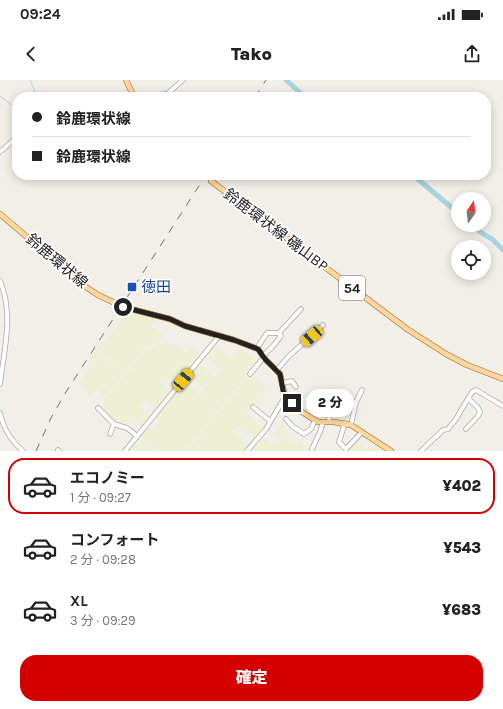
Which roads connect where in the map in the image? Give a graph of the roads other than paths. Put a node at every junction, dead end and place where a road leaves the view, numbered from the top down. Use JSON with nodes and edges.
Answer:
{"nodes":[{"id":1,"x":126,"y":80,"type":"edge"},
{"id":2,"x":183,"y":80,"type":"edge"},
{"id":3,"x":132,"y":92,"type":"edge"},
{"id":4,"x":169,"y":92,"type":"edge"},
{"id":5,"x":12,"y":141,"type":"edge"},
{"id":6,"x":0,"y":152,"type":"edge"},
{"id":7,"x":211,"y":181,"type":"tunnel mouth"},
{"id":8,"x":0,"y":214,"type":"edge"},
{"id":9,"x":0,"y":281,"type":"edge"},
{"id":10,"x":117,"y":304,"type":"dead end"},
{"id":11,"x":123,"y":307,"type":"dead end"},
{"id":12,"x":301,"y":309,"type":"dead end"},
{"id":13,"x":323,"y":325,"type":"dead end"},
{"id":14,"x":280,"y":333,"type":"junction"},
{"id":15,"x":219,"y":336,"type":"junction"},
{"id":16,"x":259,"y":345,"type":"dead end"},
{"id":17,"x":264,"y":357,"type":"junction"},
{"id":18,"x":277,"y":370,"type":"junction"},
{"id":19,"x":250,"y":374,"type":"dead end"},
{"id":20,"x":503,"y":379,"type":"edge"},
{"id":21,"x":283,"y":383,"type":"junction"},
{"id":22,"x":0,"y":384,"type":"edge"},
{"id":23,"x":296,"y":388,"type":"dead end"},
{"id":24,"x":362,"y":390,"type":"dead end"},
{"id":25,"x":285,"y":397,"type":"junction"},
{"id":26,"x":469,"y":399,"type":"junction"},
{"id":27,"x":356,"y":402,"type":"junction"},
{"id":28,"x":503,"y":406,"type":"edge"},
{"id":29,"x":253,"y":407,"type":"dead end"},
{"id":30,"x":98,"y":408,"type":"dead end"},
{"id":31,"x":0,"y":412,"type":"edge"},
{"id":32,"x":286,"y":419,"type":"dead end"},
{"id":33,"x":315,"y":420,"type":"junction"},
{"id":34,"x":270,"y":421,"type":"junction"},
{"id":35,"x":323,"y":422,"type":"junction"},
{"id":36,"x":330,"y":422,"type":"junction"},
{"id":37,"x":345,"y":423,"type":"junction"},
{"id":38,"x":114,"y":424,"type":"junction"},
{"id":39,"x":351,"y":425,"type":"junction"},
{"id":40,"x":466,"y":430,"type":"dead end"},
{"id":41,"x":362,"y":432,"type":"junction"},
{"id":42,"x":110,"y":434,"type":"dead end"},
{"id":43,"x":137,"y":436,"type":"junction"},
{"id":44,"x":312,"y":449,"type":"dead end"},
{"id":45,"x":23,"y":451,"type":"edge"},
{"id":46,"x":125,"y":451,"type":"edge"},
{"id":47,"x":247,"y":451,"type":"edge"},
{"id":48,"x":391,"y":451,"type":"edge"},
{"id":49,"x":422,"y":451,"type":"edge"}],
"edges":[{"from":1,"to":3,"type":"main road"},
{"from":2,"to":4,"type":"street"},
{"from":5,"to":6,"type":"street"},
{"from":7,"to":20,"type":"main road","name":"鈴鹿環状線 磯山BP","number":"54"},
{"from":8,"to":10,"type":"main road","name":"鈴鹿環状線"},
{"from":9,"to":22,"type":"street"},
{"from":11,"to":15,"type":"main road"},
{"from":12,"to":14,"type":"street"},
{"from":13,"to":18,"type":"street"},
{"from":14,"to":16,"type":"street"},
{"from":14,"to":17,"type":"street"},
{"from":15,"to":17,"type":"main road"},
{"from":15,"to":43,"type":"street"},
{"from":17,"to":18,"type":"main road"},
{"from":17,"to":19,"type":"street"},
{"from":18,"to":21,"type":"main road"},
{"from":21,"to":23,"type":"street"},
{"from":21,"to":25,"type":"main road"},
{"from":24,"to":27,"type":"street"},
{"from":25,"to":33,"type":"main road"},
{"from":25,"to":34,"type":"street"},
{"from":26,"to":28,"type":"street"},
{"from":26,"to":40,"type":"street"},
{"from":26,"to":49,"type":"street"},
{"from":27,"to":36,"type":"street"},
{"from":27,"to":39,"type":"street"},
{"from":29,"to":34,"type":"street"},
{"from":30,"to":38,"type":"street"},
{"from":31,"to":45,"type":"street"},
{"from":32,"to":33,"type":"street"},
{"from":33,"to":35,"type":"main road"},
{"from":34,"to":47,"type":"street"},
{"from":35,"to":36,"type":"main road"},
{"from":35,"to":44,"type":"street"},
{"from":36,"to":37,"type":"main road"},
{"from":37,"to":39,"type":"main road"},
{"from":37,"to":41,"type":"street"},
{"from":38,"to":42,"type":"street"},
{"from":38,"to":43,"type":"street"},
{"from":39,"to":41,"type":"main road"},
{"from":41,"to":48,"type":"main road"},
{"from":43,"to":46,"type":"street"}]}
